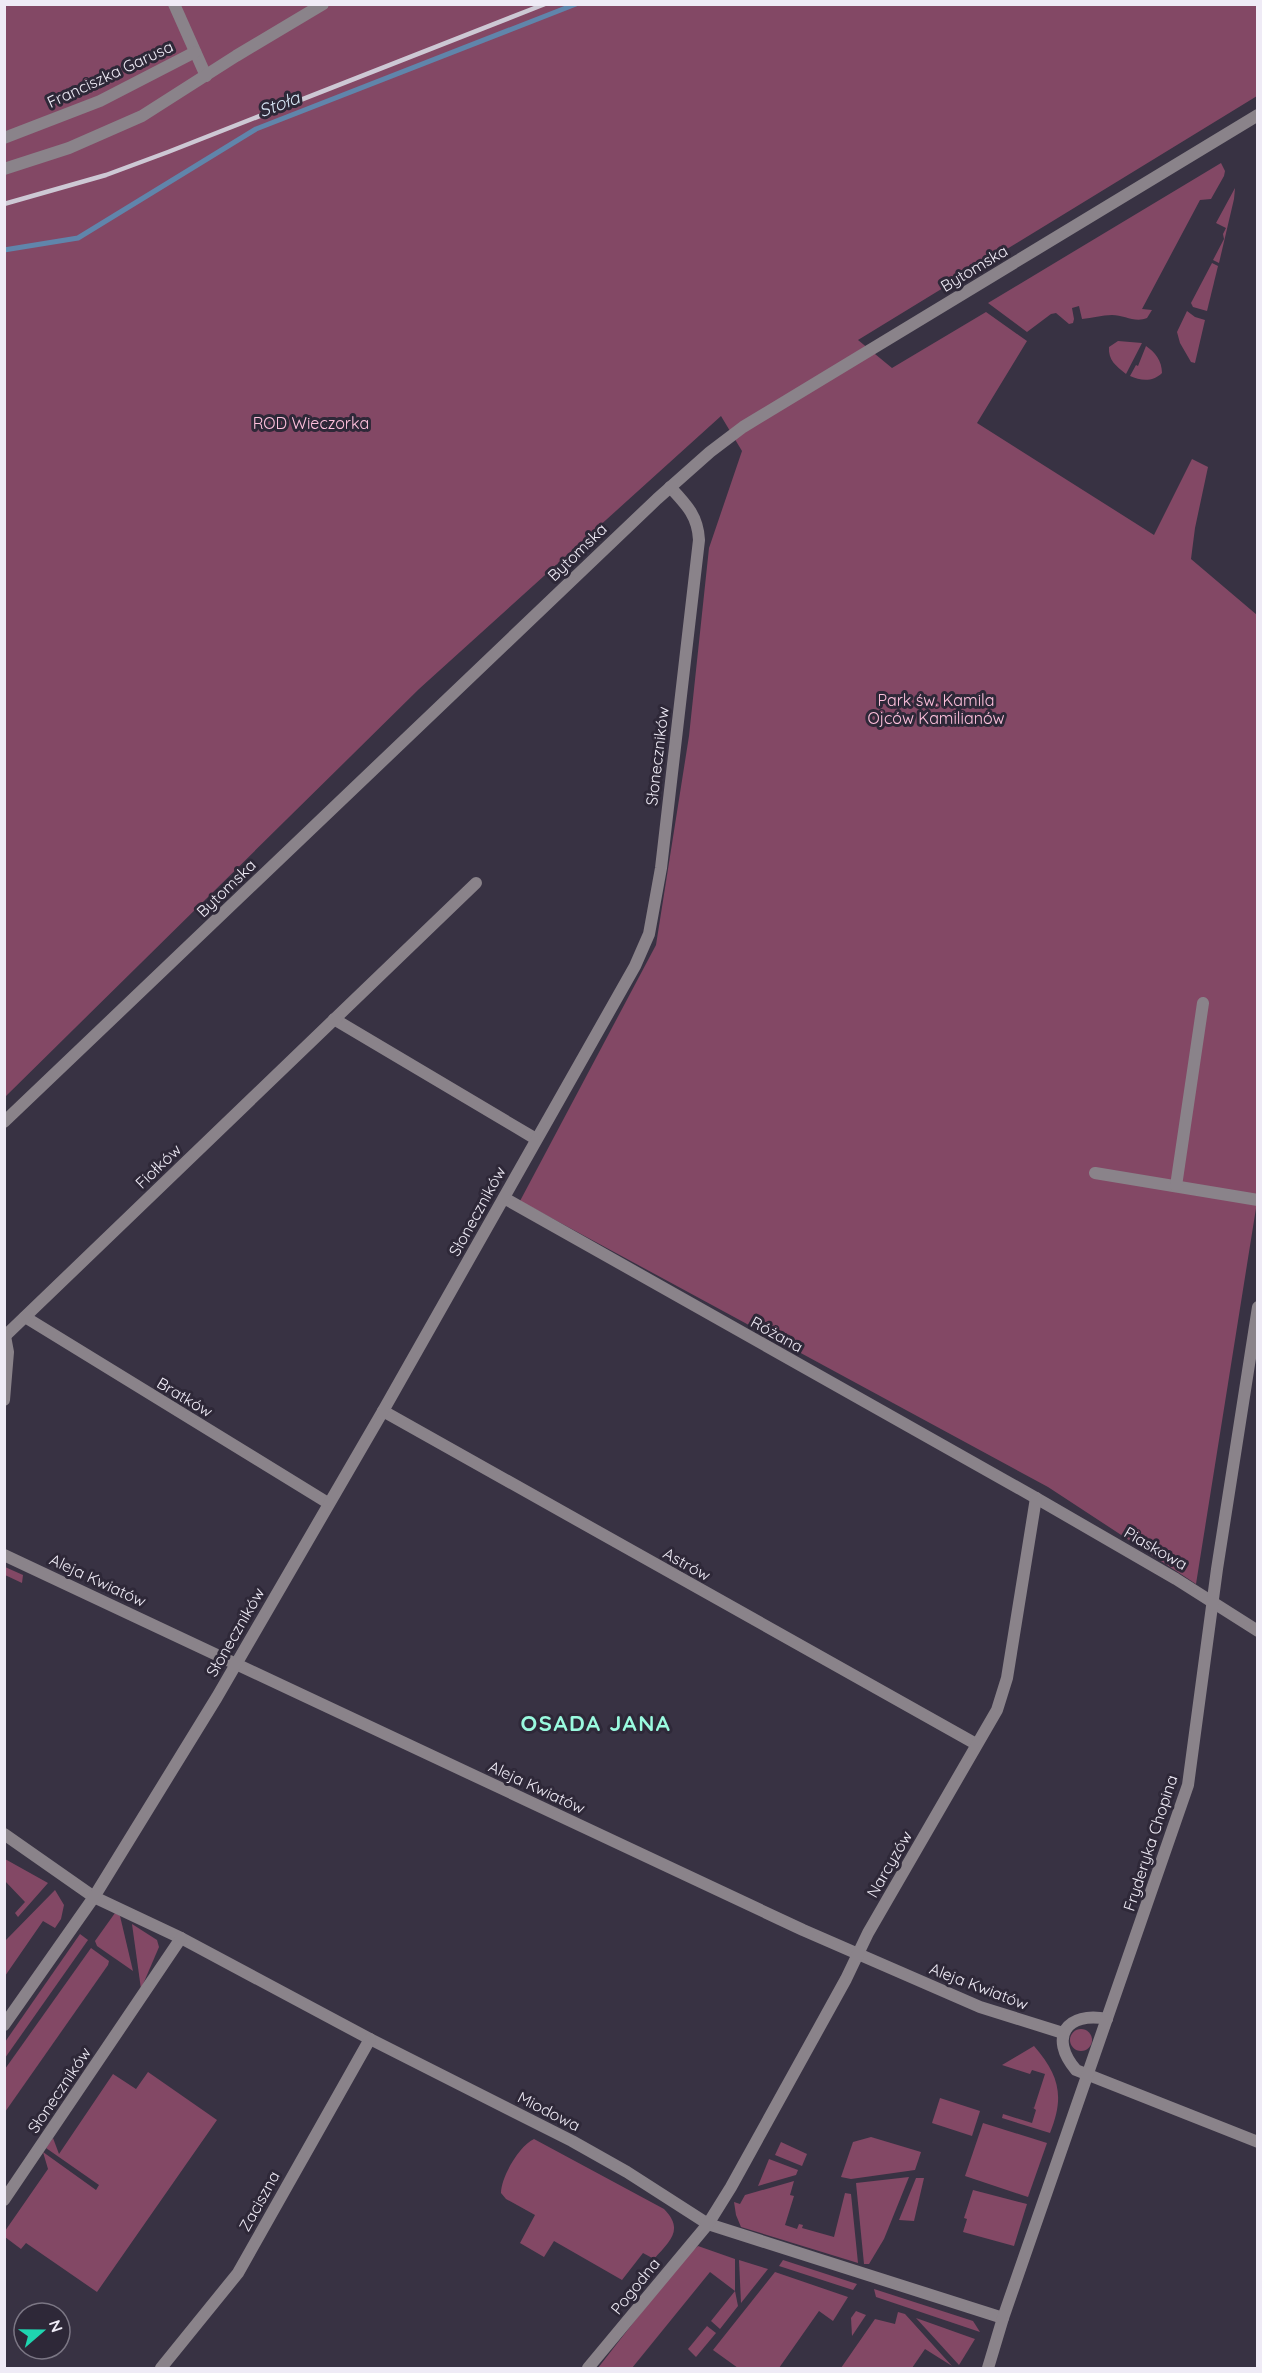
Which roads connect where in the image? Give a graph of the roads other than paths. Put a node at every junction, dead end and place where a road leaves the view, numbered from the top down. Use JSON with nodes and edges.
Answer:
{"nodes":[{"id":1,"x":174,"y":4,"type":"edge"},
{"id":2,"x":323,"y":4,"type":"edge"},
{"id":3,"x":195,"y":52,"type":"junction"},
{"id":4,"x":206,"y":76,"type":"junction"},
{"id":5,"x":1257,"y":115,"type":"edge"},
{"id":6,"x":4,"y":138,"type":"edge"},
{"id":7,"x":4,"y":168,"type":"edge"},
{"id":8,"x":670,"y":487,"type":"junction"},
{"id":9,"x":476,"y":884,"type":"dead end"},
{"id":10,"x":1203,"y":1003,"type":"dead end"},
{"id":11,"x":334,"y":1019,"type":"junction"},
{"id":12,"x":4,"y":1122,"type":"edge"},
{"id":13,"x":536,"y":1139,"type":"junction"},
{"id":14,"x":1095,"y":1173,"type":"dead end"},
{"id":15,"x":1176,"y":1186,"type":"junction"},
{"id":16,"x":504,"y":1198,"type":"junction"},
{"id":17,"x":1257,"y":1200,"type":"edge"},
{"id":18,"x":1257,"y":1307,"type":"edge"},
{"id":19,"x":25,"y":1317,"type":"junction"},
{"id":20,"x":5,"y":1336,"type":"edge"},
{"id":21,"x":4,"y":1400,"type":"edge"},
{"id":22,"x":383,"y":1411,"type":"junction"},
{"id":23,"x":1036,"y":1498,"type":"junction"},
{"id":24,"x":328,"y":1503,"type":"junction"},
{"id":25,"x":4,"y":1555,"type":"edge"},
{"id":26,"x":1213,"y":1602,"type":"junction"},
{"id":27,"x":1257,"y":1631,"type":"edge"},
{"id":28,"x":236,"y":1665,"type":"junction"},
{"id":29,"x":976,"y":1744,"type":"junction"},
{"id":30,"x":4,"y":1834,"type":"edge"},
{"id":31,"x":94,"y":1897,"type":"junction"},
{"id":32,"x":181,"y":1938,"type":"junction"},
{"id":33,"x":858,"y":1954,"type":"junction"},
{"id":34,"x":1107,"y":2019,"type":"junction"},
{"id":35,"x":4,"y":2025,"type":"edge"},
{"id":36,"x":1063,"y":2033,"type":"junction"},
{"id":37,"x":370,"y":2039,"type":"junction"},
{"id":38,"x":1088,"y":2075,"type":"junction"},
{"id":39,"x":1257,"y":2142,"type":"edge"},
{"id":40,"x":4,"y":2200,"type":"edge"},
{"id":41,"x":708,"y":2224,"type":"junction"},
{"id":42,"x":1003,"y":2318,"type":"junction"},
{"id":43,"x":161,"y":2368,"type":"edge"},
{"id":44,"x":588,"y":2368,"type":"edge"},
{"id":45,"x":988,"y":2368,"type":"edge"}],
"edges":[{"from":1,"to":3,"type":"street","name":"Franciszka Garusa"},
{"from":2,"to":4,"type":"street"},
{"from":3,"to":4,"type":"street","name":"Franciszka Garusa"},
{"from":3,"to":6,"type":"street","name":"Franciszka Garusa"},
{"from":4,"to":7,"type":"street"},
{"from":5,"to":8,"type":"street","name":"Bytomska"},
{"from":8,"to":12,"type":"street","name":"Bytomska"},
{"from":8,"to":13,"type":"street","name":"Słoneczników"},
{"from":9,"to":11,"type":"street","name":"Fiołków"},
{"from":10,"to":15,"type":"street"},
{"from":11,"to":13,"type":"street"},
{"from":11,"to":19,"type":"street","name":"Fiołków"},
{"from":13,"to":16,"type":"street","name":"Słoneczników"},
{"from":14,"to":15,"type":"street"},
{"from":15,"to":17,"type":"street"},
{"from":16,"to":22,"type":"street","name":"Słoneczników"},
{"from":16,"to":23,"type":"street","name":"Różana"},
{"from":18,"to":26,"type":"street","name":"Fryderyka Chopina"},
{"from":19,"to":20,"type":"street","name":"Fiołków"},
{"from":19,"to":24,"type":"street","name":"Bratków"},
{"from":20,"to":21,"type":"street","name":"Fiołków"},
{"from":22,"to":24,"type":"street","name":"Słoneczników"},
{"from":22,"to":29,"type":"street","name":"Astrów"},
{"from":23,"to":26,"type":"street","name":"Piaskowa"},
{"from":23,"to":29,"type":"street","name":"Narcyzów"},
{"from":24,"to":28,"type":"street","name":"Słoneczników"},
{"from":25,"to":28,"type":"street","name":"Aleja Kwiatów"},
{"from":26,"to":27,"type":"street","name":"Piaskowa"},
{"from":26,"to":34,"type":"street","name":"Fryderyka Chopina"},
{"from":28,"to":31,"type":"street","name":"Słoneczników"},
{"from":28,"to":33,"type":"street","name":"Aleja Kwiatów"},
{"from":29,"to":33,"type":"street","name":"Narcyzów"},
{"from":30,"to":31,"type":"street"},
{"from":31,"to":32,"type":"street","name":"Miodowa"},
{"from":31,"to":35,"type":"street","name":"Słoneczników"},
{"from":32,"to":37,"type":"street","name":"Miodowa"},
{"from":32,"to":40,"type":"street","name":"Słoneczników"},
{"from":33,"to":36,"type":"street","name":"Aleja Kwiatów"},
{"from":33,"to":41,"type":"street","name":"Narcyzów"},
{"from":34,"to":36,"type":"street"},
{"from":34,"to":38,"type":"street","name":"Fryderyka Chopina"},
{"from":36,"to":38,"type":"street"},
{"from":37,"to":41,"type":"street","name":"Miodowa"},
{"from":37,"to":43,"type":"street","name":"Zaciszna"},
{"from":38,"to":39,"type":"street"},
{"from":38,"to":42,"type":"street","name":"Fryderyka Chopina"},
{"from":41,"to":42,"type":"street","name":"Miodowa"},
{"from":41,"to":44,"type":"street","name":"Pogodna"},
{"from":42,"to":45,"type":"street","name":"Fryderyka Chopina"}]}
